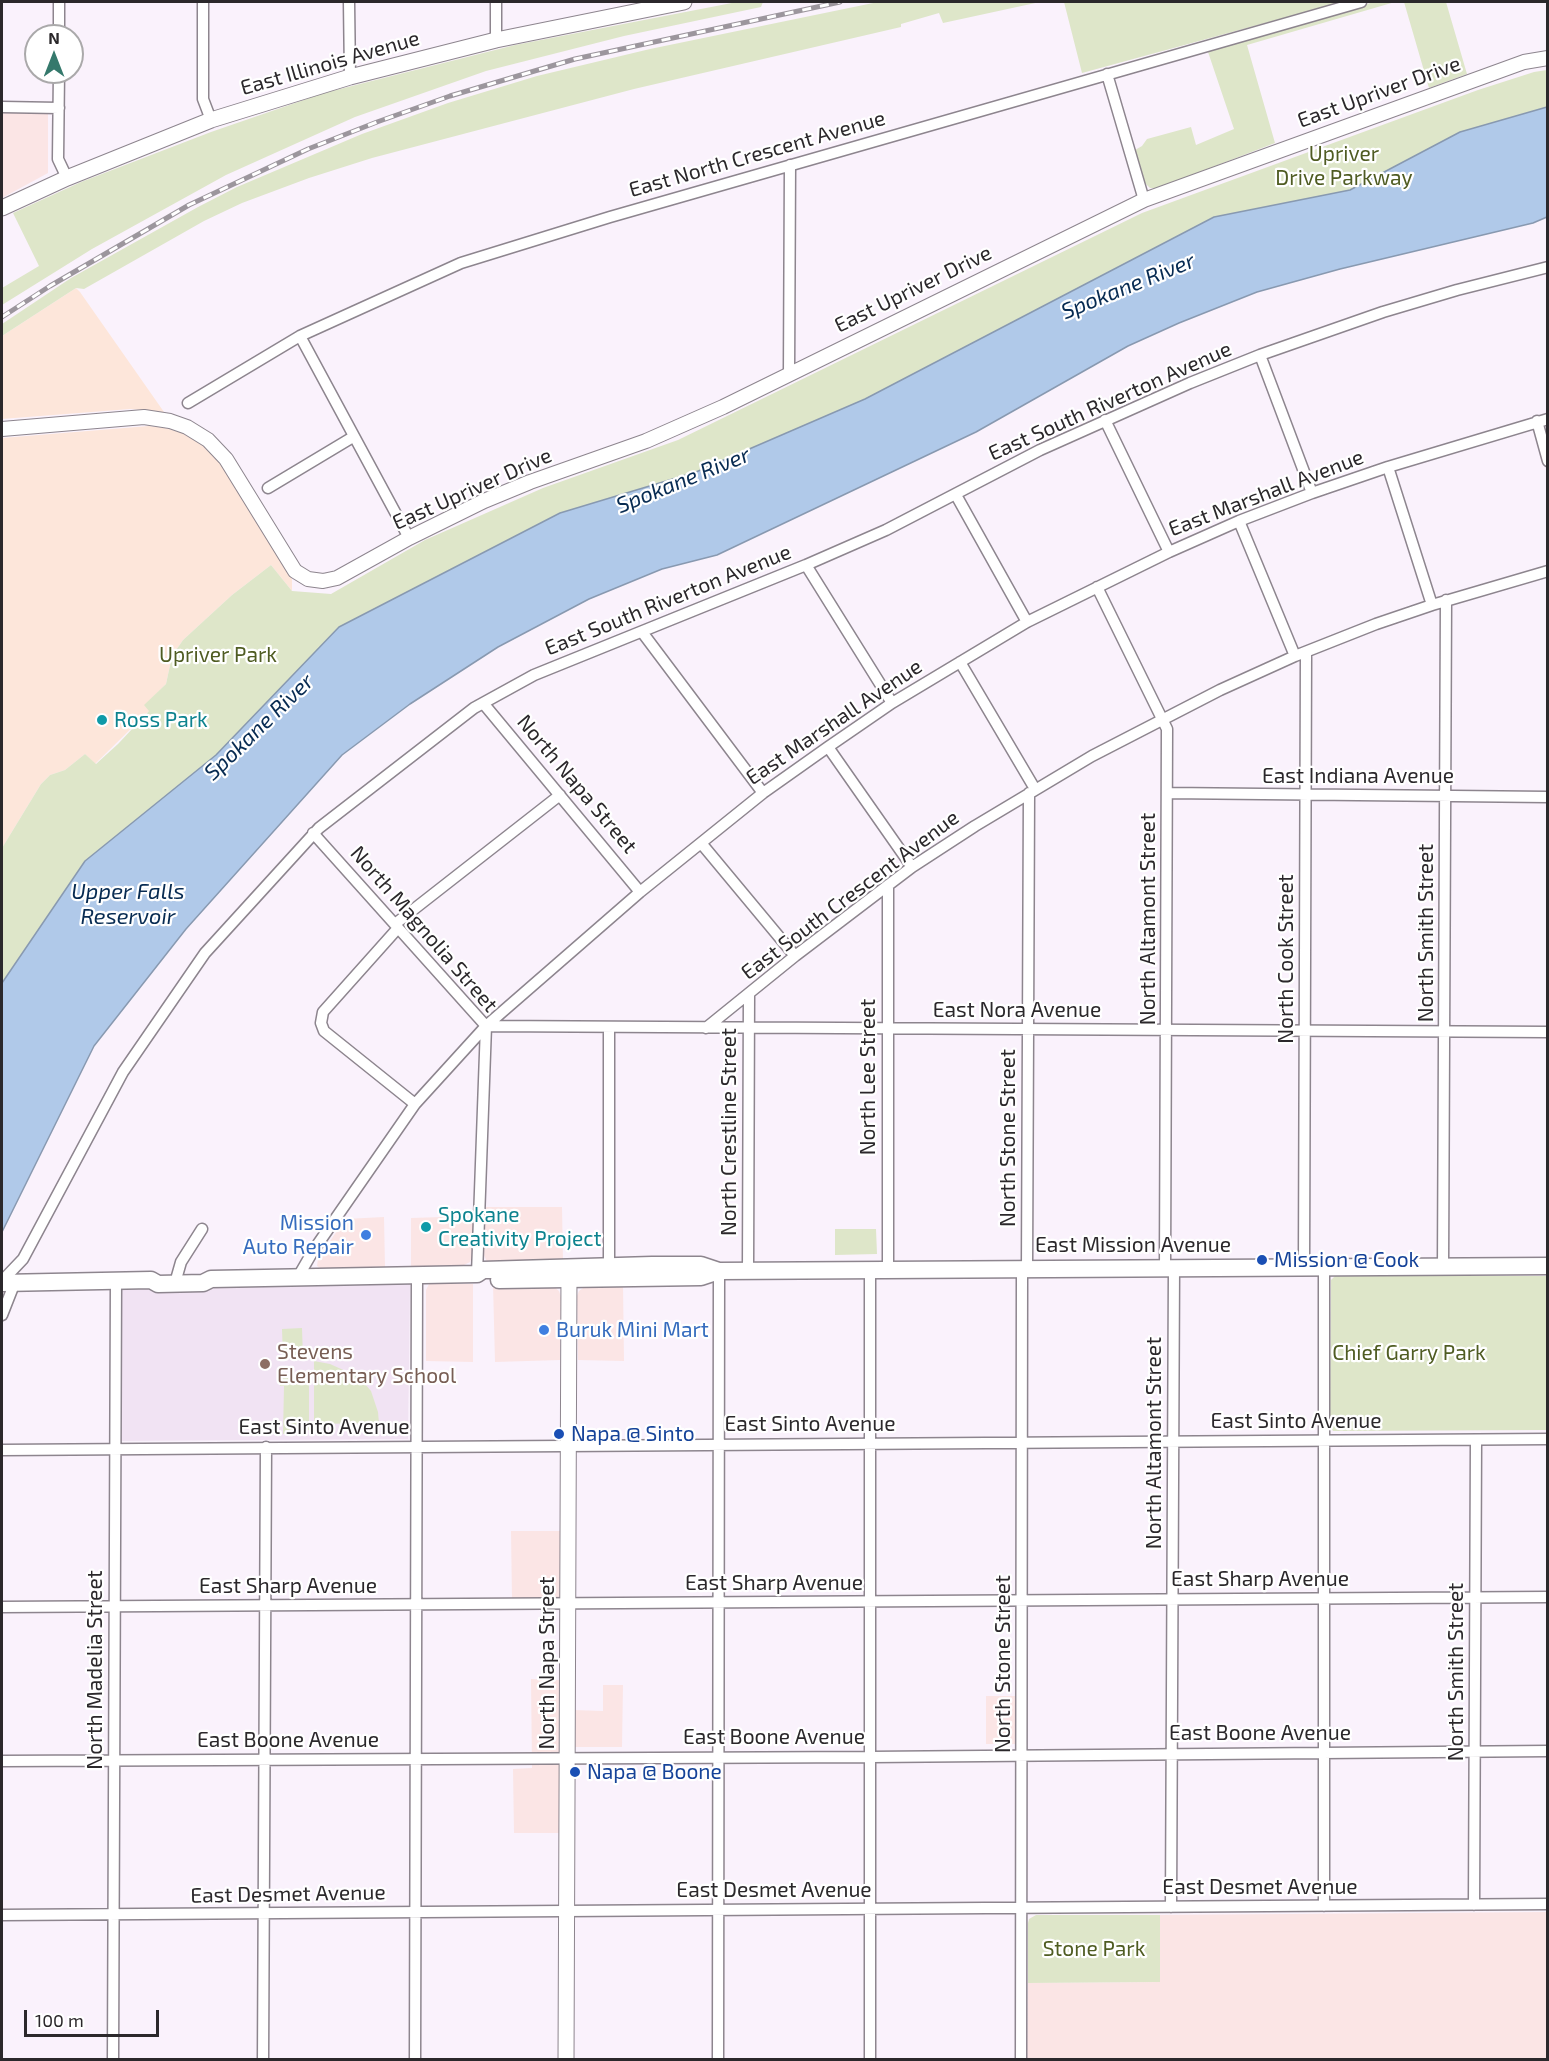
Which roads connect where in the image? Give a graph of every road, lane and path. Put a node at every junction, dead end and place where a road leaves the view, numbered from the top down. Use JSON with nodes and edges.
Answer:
{"nodes":[{"id":1,"x":59,"y":2,"type":"edge"},
{"id":2,"x":204,"y":2,"type":"edge"},
{"id":3,"x":349,"y":2,"type":"edge"},
{"id":4,"x":496,"y":2,"type":"edge"},
{"id":5,"x":684,"y":2,"type":"edge"},
{"id":6,"x":1361,"y":2,"type":"edge"},
{"id":7,"x":59,"y":24,"type":"edge"},
{"id":8,"x":496,"y":40,"type":"junction"},
{"id":9,"x":1548,"y":58,"type":"edge"},
{"id":10,"x":1107,"y":74,"type":"junction"},
{"id":11,"x":350,"y":77,"type":"junction"},
{"id":12,"x":59,"y":84,"type":"edge"},
{"id":13,"x":2,"y":107,"type":"edge"},
{"id":14,"x":59,"y":108,"type":"junction"},
{"id":15,"x":211,"y":120,"type":"junction"},
{"id":16,"x":790,"y":165,"type":"junction"},
{"id":17,"x":67,"y":178,"type":"junction"},
{"id":18,"x":1143,"y":200,"type":"junction"},
{"id":19,"x":2,"y":208,"type":"edge"},
{"id":20,"x":1548,"y":267,"type":"edge"},
{"id":21,"x":300,"y":336,"type":"junction"},
{"id":22,"x":1260,"y":355,"type":"junction"},
{"id":23,"x":789,"y":374,"type":"junction"},
{"id":24,"x":188,"y":403,"type":"dead end"},
{"id":25,"x":1105,"y":420,"type":"junction"},
{"id":26,"x":1543,"y":420,"type":"edge"},
{"id":27,"x":2,"y":429,"type":"edge"},
{"id":28,"x":353,"y":437,"type":"junction"},
{"id":29,"x":1548,"y":461,"type":"edge"},
{"id":30,"x":1388,"y":467,"type":"junction"},
{"id":31,"x":268,"y":488,"type":"dead end"},
{"id":32,"x":1312,"y":493,"type":"junction"},
{"id":33,"x":956,"y":495,"type":"junction"},
{"id":34,"x":1239,"y":521,"type":"junction"},
{"id":35,"x":409,"y":538,"type":"junction"},
{"id":36,"x":1169,"y":552,"type":"junction"},
{"id":37,"x":806,"y":565,"type":"junction"},
{"id":38,"x":1548,"y":571,"type":"edge"},
{"id":39,"x":1097,"y":587,"type":"junction"},
{"id":40,"x":1446,"y":600,"type":"junction"},
{"id":41,"x":1432,"y":605,"type":"junction"},
{"id":42,"x":1027,"y":622,"type":"junction"},
{"id":43,"x":642,"y":632,"type":"junction"},
{"id":44,"x":1306,"y":652,"type":"junction"},
{"id":45,"x":1295,"y":656,"type":"junction"},
{"id":46,"x":960,"y":662,"type":"junction"},
{"id":47,"x":483,"y":703,"type":"junction"},
{"id":48,"x":892,"y":703,"type":"junction"},
{"id":49,"x":1163,"y":718,"type":"junction"},
{"id":50,"x":828,"y":747,"type":"junction"},
{"id":51,"x":1032,"y":791,"type":"junction"},
{"id":52,"x":763,"y":793,"type":"junction"},
{"id":53,"x":1168,"y":794,"type":"junction"},
{"id":54,"x":560,"y":795,"type":"junction"},
{"id":55,"x":1307,"y":796,"type":"junction"},
{"id":56,"x":1446,"y":796,"type":"junction"},
{"id":57,"x":1548,"y":797,"type":"edge"},
{"id":58,"x":313,"y":833,"type":"junction"},
{"id":59,"x":701,"y":843,"type":"junction"},
{"id":60,"x":912,"y":867,"type":"junction"},
{"id":61,"x":888,"y":885,"type":"junction"},
{"id":62,"x":640,"y":892,"type":"junction"},
{"id":63,"x":397,"y":926,"type":"junction"},
{"id":64,"x":795,"y":956,"type":"junction"},
{"id":65,"x":748,"y":994,"type":"junction"},
{"id":66,"x":486,"y":1026,"type":"junction"},
{"id":67,"x":609,"y":1028,"type":"junction"},
{"id":68,"x":706,"y":1028,"type":"junction"},
{"id":69,"x":748,"y":1029,"type":"junction"},
{"id":70,"x":887,"y":1029,"type":"junction"},
{"id":71,"x":1028,"y":1029,"type":"junction"},
{"id":72,"x":1306,"y":1030,"type":"junction"},
{"id":73,"x":1166,"y":1031,"type":"junction"},
{"id":74,"x":1445,"y":1031,"type":"junction"},
{"id":75,"x":1548,"y":1032,"type":"edge"},
{"id":76,"x":415,"y":1104,"type":"junction"},
{"id":77,"x":202,"y":1228,"type":"dead end"},
{"id":78,"x":23,"y":1259,"type":"junction"},
{"id":79,"x":609,"y":1265,"type":"junction"},
{"id":80,"x":1548,"y":1266,"type":"edge"},
{"id":81,"x":1170,"y":1267,"type":"junction"},
{"id":82,"x":1304,"y":1267,"type":"junction"},
{"id":83,"x":1324,"y":1267,"type":"junction"},
{"id":84,"x":1443,"y":1267,"type":"junction"},
{"id":85,"x":870,"y":1268,"type":"junction"},
{"id":86,"x":888,"y":1268,"type":"junction"},
{"id":87,"x":1024,"y":1268,"type":"junction"},
{"id":88,"x":719,"y":1270,"type":"junction"},
{"id":89,"x":748,"y":1270,"type":"junction"},
{"id":90,"x":569,"y":1273,"type":"junction"},
{"id":91,"x":477,"y":1274,"type":"junction"},
{"id":92,"x":417,"y":1275,"type":"junction"},
{"id":93,"x":177,"y":1276,"type":"junction"},
{"id":94,"x":298,"y":1277,"type":"junction"},
{"id":95,"x":211,"y":1279,"type":"junction"},
{"id":96,"x":151,"y":1280,"type":"junction"},
{"id":97,"x":116,"y":1281,"type":"junction"},
{"id":98,"x":6,"y":1282,"type":"edge"},
{"id":99,"x":35,"y":1282,"type":"junction"},
{"id":100,"x":2,"y":1316,"type":"edge"},
{"id":101,"x":1548,"y":1439,"type":"edge"},
{"id":102,"x":1174,"y":1440,"type":"junction"},
{"id":103,"x":1476,"y":1440,"type":"junction"},
{"id":104,"x":1325,"y":1441,"type":"junction"},
{"id":105,"x":871,"y":1443,"type":"junction"},
{"id":106,"x":1023,"y":1443,"type":"junction"},
{"id":107,"x":719,"y":1444,"type":"junction"},
{"id":108,"x":417,"y":1446,"type":"junction"},
{"id":109,"x":568,"y":1446,"type":"junction"},
{"id":110,"x":266,"y":1447,"type":"junction"},
{"id":111,"x":115,"y":1448,"type":"junction"},
{"id":112,"x":2,"y":1450,"type":"edge"},
{"id":113,"x":1325,"y":1598,"type":"junction"},
{"id":114,"x":1475,"y":1598,"type":"junction"},
{"id":115,"x":1548,"y":1598,"type":"edge"},
{"id":116,"x":1173,"y":1599,"type":"junction"},
{"id":117,"x":1022,"y":1600,"type":"junction"},
{"id":118,"x":870,"y":1602,"type":"junction"},
{"id":119,"x":719,"y":1603,"type":"junction"},
{"id":120,"x":568,"y":1604,"type":"junction"},
{"id":121,"x":417,"y":1605,"type":"junction"},
{"id":122,"x":266,"y":1606,"type":"junction"},
{"id":123,"x":2,"y":1607,"type":"edge"},
{"id":124,"x":114,"y":1607,"type":"junction"},
{"id":125,"x":1476,"y":1751,"type":"junction"},
{"id":126,"x":1548,"y":1751,"type":"edge"},
{"id":127,"x":1173,"y":1753,"type":"junction"},
{"id":128,"x":1324,"y":1753,"type":"junction"},
{"id":129,"x":1022,"y":1754,"type":"junction"},
{"id":130,"x":568,"y":1757,"type":"junction"},
{"id":131,"x":718,"y":1757,"type":"junction"},
{"id":132,"x":871,"y":1757,"type":"junction"},
{"id":133,"x":417,"y":1758,"type":"junction"},
{"id":134,"x":265,"y":1760,"type":"junction"},
{"id":135,"x":2,"y":1761,"type":"edge"},
{"id":136,"x":115,"y":1761,"type":"junction"},
{"id":137,"x":1548,"y":1904,"type":"edge"},
{"id":138,"x":1474,"y":1905,"type":"junction"},
{"id":139,"x":1324,"y":1906,"type":"junction"},
{"id":140,"x":1171,"y":1907,"type":"junction"},
{"id":141,"x":871,"y":1909,"type":"junction"},
{"id":142,"x":1021,"y":1909,"type":"junction"},
{"id":143,"x":567,"y":1910,"type":"junction"},
{"id":144,"x":719,"y":1910,"type":"junction"},
{"id":145,"x":416,"y":1912,"type":"junction"},
{"id":146,"x":114,"y":1914,"type":"junction"},
{"id":147,"x":264,"y":1914,"type":"junction"},
{"id":148,"x":2,"y":1915,"type":"edge"},
{"id":149,"x":113,"y":2060,"type":"edge"},
{"id":150,"x":263,"y":2060,"type":"edge"},
{"id":151,"x":415,"y":2060,"type":"edge"},
{"id":152,"x":566,"y":2060,"type":"edge"},
{"id":153,"x":718,"y":2060,"type":"edge"},
{"id":154,"x":870,"y":2060,"type":"edge"},
{"id":155,"x":1021,"y":2060,"type":"edge"}],
"edges":[{"from":1,"to":7,"type":"street"},
{"from":2,"to":15,"type":"street"},
{"from":3,"to":11,"type":"street"},
{"from":4,"to":8,"type":"street"},
{"from":5,"to":8,"type":"main road","name":"East Illinois Avenue"},
{"from":6,"to":10,"type":"street","name":"East North Crescent Avenue"},
{"from":8,"to":11,"type":"main road","name":"East Illinois Avenue"},
{"from":9,"to":18,"type":"street","name":"East Upriver Drive"},
{"from":10,"to":16,"type":"street","name":"East North Crescent Avenue"},
{"from":10,"to":18,"type":"street"},
{"from":11,"to":15,"type":"main road","name":"East Illinois Avenue"},
{"from":12,"to":14,"type":"street"},
{"from":13,"to":14,"type":"street"},
{"from":14,"to":17,"type":"street"},
{"from":15,"to":17,"type":"main road","name":"East Illinois Avenue"},
{"from":16,"to":21,"type":"street","name":"East North Crescent Avenue"},
{"from":16,"to":23,"type":"street"},
{"from":17,"to":19,"type":"main road","name":"East Illinois Avenue"},
{"from":18,"to":23,"type":"street","name":"East Upriver Drive"},
{"from":20,"to":22,"type":"street","name":"East South Riverton Avenue"},
{"from":21,"to":24,"type":"street","name":"East North Crescent Avenue"},
{"from":21,"to":28,"type":"street"},
{"from":22,"to":25,"type":"street","name":"East South Riverton Avenue"},
{"from":22,"to":32,"type":"street"},
{"from":23,"to":35,"type":"street","name":"East Upriver Drive"},
{"from":25,"to":33,"type":"street","name":"East South Riverton Avenue"},
{"from":25,"to":36,"type":"street"},
{"from":26,"to":29,"type":"street"},
{"from":26,"to":30,"type":"street","name":"East Marshall Avenue"},
{"from":27,"to":35,"type":"street","name":"East Upriver Drive"},
{"from":28,"to":31,"type":"street"},
{"from":28,"to":35,"type":"street"},
{"from":30,"to":32,"type":"street","name":"East Marshall Avenue"},
{"from":30,"to":41,"type":"street"},
{"from":32,"to":34,"type":"street","name":"East Marshall Avenue"},
{"from":33,"to":37,"type":"street","name":"East South Riverton Avenue"},
{"from":33,"to":42,"type":"street"},
{"from":34,"to":36,"type":"street","name":"East Marshall Avenue"},
{"from":34,"to":45,"type":"street"},
{"from":36,"to":39,"type":"street","name":"East Marshall Avenue"},
{"from":37,"to":43,"type":"street","name":"East South Riverton Avenue"},
{"from":37,"to":48,"type":"street"},
{"from":38,"to":40,"type":"street","name":"East South Crescent Avenue"},
{"from":39,"to":42,"type":"street","name":"East Marshall Avenue"},
{"from":39,"to":49,"type":"street","name":"North Altamont Street"},
{"from":40,"to":41,"type":"street","name":"East South Crescent Avenue"},
{"from":40,"to":56,"type":"street","name":"North Smith Street"},
{"from":41,"to":44,"type":"street","name":"East South Crescent Avenue"},
{"from":42,"to":46,"type":"street","name":"East Marshall Avenue"},
{"from":43,"to":47,"type":"street","name":"East South Riverton Avenue"},
{"from":43,"to":52,"type":"street"},
{"from":44,"to":45,"type":"street","name":"East South Crescent Avenue"},
{"from":44,"to":55,"type":"street","name":"North Cook Street"},
{"from":45,"to":49,"type":"street","name":"East South Crescent Avenue"},
{"from":46,"to":48,"type":"street","name":"East Marshall Avenue"},
{"from":46,"to":51,"type":"street"},
{"from":47,"to":54,"type":"street","name":"North Napa Street"},
{"from":47,"to":58,"type":"street","name":"East South Riverton Avenue"},
{"from":48,"to":50,"type":"street","name":"East Marshall Avenue"},
{"from":49,"to":51,"type":"street","name":"East South Crescent Avenue"},
{"from":49,"to":53,"type":"street","name":"North Altamont Street"},
{"from":50,"to":52,"type":"street","name":"East Marshall Avenue"},
{"from":50,"to":60,"type":"street"},
{"from":51,"to":60,"type":"street","name":"East South Crescent Avenue"},
{"from":51,"to":71,"type":"street","name":"North Stone Street"},
{"from":52,"to":59,"type":"street","name":"East Marshall Avenue"},
{"from":53,"to":55,"type":"street","name":"East Indiana Avenue"},
{"from":53,"to":73,"type":"street","name":"North Altamont Street"},
{"from":54,"to":62,"type":"street","name":"North Napa Street"},
{"from":54,"to":63,"type":"street"},
{"from":55,"to":56,"type":"street","name":"East Indiana Avenue"},
{"from":55,"to":72,"type":"street","name":"North Cook Street"},
{"from":56,"to":57,"type":"street","name":"East Indiana Avenue"},
{"from":56,"to":74,"type":"street","name":"North Smith Street"},
{"from":58,"to":63,"type":"street","name":"North Magnolia Street"},
{"from":58,"to":78,"type":"street","name":"East South Riverton Avenue"},
{"from":59,"to":62,"type":"street","name":"East Marshall Avenue"},
{"from":59,"to":64,"type":"street"},
{"from":60,"to":61,"type":"street","name":"East South Crescent Avenue"},
{"from":61,"to":64,"type":"street","name":"East South Crescent Avenue"},
{"from":61,"to":70,"type":"street","name":"North Lee Street"},
{"from":62,"to":66,"type":"street","name":"East Marshall Avenue"},
{"from":63,"to":66,"type":"street","name":"North Magnolia Street"},
{"from":63,"to":76,"type":"street"},
{"from":64,"to":65,"type":"street","name":"East South Crescent Avenue"},
{"from":65,"to":68,"type":"street","name":"East South Crescent Avenue"},
{"from":65,"to":69,"type":"street","name":"North Crestline Street"},
{"from":66,"to":67,"type":"street","name":"East Nora Avenue"},
{"from":66,"to":76,"type":"street","name":"East Marshall Avenue"},
{"from":66,"to":91,"type":"street","name":"North Magnolia Street"},
{"from":67,"to":68,"type":"street","name":"East Nora Avenue"},
{"from":67,"to":79,"type":"street"},
{"from":68,"to":69,"type":"street","name":"East Nora Avenue"},
{"from":69,"to":70,"type":"street","name":"East Nora Avenue"},
{"from":69,"to":89,"type":"street","name":"North Crestline Street"},
{"from":70,"to":71,"type":"street","name":"East Nora Avenue"},
{"from":70,"to":86,"type":"street","name":"North Lee Street"},
{"from":71,"to":73,"type":"street","name":"East Nora Avenue"},
{"from":71,"to":87,"type":"street","name":"North Stone Street"},
{"from":72,"to":73,"type":"street","name":"East Nora Avenue"},
{"from":72,"to":74,"type":"street","name":"East Nora Avenue"},
{"from":72,"to":82,"type":"street","name":"North Cook Street"},
{"from":73,"to":81,"type":"street","name":"North Altamont Street"},
{"from":74,"to":75,"type":"street","name":"East Nora Avenue"},
{"from":74,"to":84,"type":"street","name":"North Smith Street"},
{"from":76,"to":94,"type":"street","name":"East Marshall Avenue"},
{"from":77,"to":93,"type":"street"},
{"from":78,"to":98,"type":"street","name":"East South Riverton Avenue"},
{"from":78,"to":99,"type":"street"},
{"from":79,"to":88,"type":"main road","name":"East Mission Avenue"},
{"from":79,"to":90,"type":"main road","name":"East Mission Avenue"},
{"from":80,"to":84,"type":"main road","name":"East Mission Avenue"},
{"from":81,"to":82,"type":"main road","name":"East Mission Avenue"},
{"from":81,"to":87,"type":"main road","name":"East Mission Avenue"},
{"from":81,"to":102,"type":"street","name":"North Altamont Street"},
{"from":82,"to":83,"type":"main road","name":"East Mission Avenue"},
{"from":83,"to":84,"type":"main road","name":"East Mission Avenue"},
{"from":83,"to":104,"type":"street"},
{"from":85,"to":86,"type":"main road","name":"East Mission Avenue"},
{"from":85,"to":89,"type":"main road","name":"East Mission Avenue"},
{"from":85,"to":105,"type":"street"},
{"from":86,"to":87,"type":"main road","name":"East Mission Avenue"},
{"from":87,"to":106,"type":"street","name":"North Stone Street"},
{"from":88,"to":89,"type":"main road","name":"East Mission Avenue"},
{"from":88,"to":90,"type":"main road","name":"East Mission Avenue"},
{"from":88,"to":107,"type":"street"},
{"from":90,"to":91,"type":"main road","name":"East Mission Avenue"},
{"from":90,"to":109,"type":"main road","name":"North Napa Street"},
{"from":91,"to":92,"type":"main road","name":"East Mission Avenue"},
{"from":92,"to":94,"type":"main road","name":"East Mission Avenue"},
{"from":92,"to":108,"type":"street"},
{"from":93,"to":95,"type":"main road","name":"East Mission Avenue"},
{"from":93,"to":96,"type":"main road","name":"East Mission Avenue"},
{"from":94,"to":95,"type":"main road","name":"East Mission Avenue"},
{"from":95,"to":96,"type":"main road","name":"East Mission Avenue"},
{"from":96,"to":97,"type":"main road","name":"East Mission Avenue"},
{"from":97,"to":99,"type":"main road","name":"East Mission Avenue"},
{"from":97,"to":111,"type":"street","name":"North Madelia Street"},
{"from":98,"to":99,"type":"main road","name":"East Mission Avenue"},
{"from":98,"to":100,"type":"street"},
{"from":101,"to":103,"type":"street","name":"East Sinto Avenue"},
{"from":102,"to":104,"type":"street","name":"East Sinto Avenue"},
{"from":102,"to":106,"type":"street","name":"East Sinto Avenue"},
{"from":102,"to":116,"type":"street","name":"North Altamont Street"},
{"from":103,"to":104,"type":"street","name":"East Sinto Avenue"},
{"from":103,"to":114,"type":"street","name":"North Smith Street"},
{"from":104,"to":113,"type":"street"},
{"from":105,"to":106,"type":"street","name":"East Sinto Avenue"},
{"from":105,"to":107,"type":"street","name":"East Sinto Avenue"},
{"from":105,"to":118,"type":"street"},
{"from":106,"to":117,"type":"street","name":"North Stone Street"},
{"from":107,"to":109,"type":"street","name":"East Sinto Avenue"},
{"from":107,"to":119,"type":"street"},
{"from":108,"to":109,"type":"street","name":"East Sinto Avenue"},
{"from":108,"to":110,"type":"street","name":"East Sinto Avenue"},
{"from":108,"to":121,"type":"street"},
{"from":109,"to":120,"type":"main road","name":"North Napa Street"},
{"from":110,"to":111,"type":"street","name":"East Sinto Avenue"},
{"from":110,"to":122,"type":"street"},
{"from":111,"to":112,"type":"street","name":"East Sinto Avenue"},
{"from":111,"to":124,"type":"street","name":"North Madelia Street"},
{"from":113,"to":114,"type":"street","name":"East Sharp Avenue"},
{"from":113,"to":116,"type":"street","name":"East Sharp Avenue"},
{"from":113,"to":128,"type":"street"},
{"from":114,"to":115,"type":"street","name":"East Sharp Avenue"},
{"from":114,"to":125,"type":"street","name":"North Smith Street"},
{"from":116,"to":117,"type":"street","name":"East Sharp Avenue"},
{"from":116,"to":127,"type":"street","name":"North Altamont Street"},
{"from":117,"to":118,"type":"street","name":"East Sharp Avenue"},
{"from":117,"to":129,"type":"street","name":"North Stone Street"},
{"from":118,"to":119,"type":"street","name":"East Sharp Avenue"},
{"from":118,"to":132,"type":"street"},
{"from":119,"to":120,"type":"street","name":"East Sharp Avenue"},
{"from":119,"to":131,"type":"street"},
{"from":120,"to":121,"type":"street","name":"East Sharp Avenue"},
{"from":120,"to":130,"type":"main road","name":"North Napa Street"},
{"from":121,"to":122,"type":"street","name":"East Sharp Avenue"},
{"from":121,"to":133,"type":"street"},
{"from":122,"to":124,"type":"street","name":"East Sharp Avenue"},
{"from":122,"to":134,"type":"street"},
{"from":123,"to":124,"type":"street","name":"East Sharp Avenue"},
{"from":124,"to":136,"type":"street","name":"North Madelia Street"},
{"from":125,"to":126,"type":"street","name":"East Boone Avenue"},
{"from":125,"to":128,"type":"street","name":"East Boone Avenue"},
{"from":125,"to":138,"type":"street","name":"North Smith Street"},
{"from":127,"to":128,"type":"street","name":"East Boone Avenue"},
{"from":127,"to":129,"type":"street","name":"East Boone Avenue"},
{"from":127,"to":140,"type":"street","name":"North Altamont Street"},
{"from":128,"to":139,"type":"street"},
{"from":129,"to":132,"type":"street","name":"East Boone Avenue"},
{"from":129,"to":142,"type":"street","name":"North Stone Street"},
{"from":130,"to":131,"type":"street","name":"East Boone Avenue"},
{"from":130,"to":133,"type":"street","name":"East Boone Avenue"},
{"from":130,"to":143,"type":"main road","name":"North Napa Street"},
{"from":131,"to":132,"type":"street","name":"East Boone Avenue"},
{"from":131,"to":144,"type":"street"},
{"from":132,"to":141,"type":"street"},
{"from":133,"to":134,"type":"street","name":"East Boone Avenue"},
{"from":133,"to":145,"type":"street"},
{"from":134,"to":136,"type":"street","name":"East Boone Avenue"},
{"from":134,"to":147,"type":"street"},
{"from":135,"to":136,"type":"street","name":"East Boone Avenue"},
{"from":136,"to":146,"type":"street","name":"North Madelia Street"},
{"from":137,"to":138,"type":"street","name":"East Desmet Avenue"},
{"from":138,"to":139,"type":"street","name":"East Desmet Avenue"},
{"from":139,"to":140,"type":"street","name":"East Desmet Avenue"},
{"from":140,"to":142,"type":"street","name":"East Desmet Avenue"},
{"from":141,"to":142,"type":"street","name":"East Desmet Avenue"},
{"from":141,"to":144,"type":"street","name":"East Desmet Avenue"},
{"from":141,"to":154,"type":"street"},
{"from":142,"to":155,"type":"street","name":"North Stone Street"},
{"from":143,"to":144,"type":"street","name":"East Desmet Avenue"},
{"from":143,"to":145,"type":"street","name":"East Desmet Avenue"},
{"from":143,"to":152,"type":"main road","name":"North Napa Street"},
{"from":144,"to":153,"type":"street"},
{"from":145,"to":147,"type":"street","name":"East Desmet Avenue"},
{"from":145,"to":151,"type":"street"},
{"from":146,"to":147,"type":"street","name":"East Desmet Avenue"},
{"from":146,"to":148,"type":"street","name":"East Desmet Avenue"},
{"from":146,"to":149,"type":"street","name":"North Madelia Street"},
{"from":147,"to":150,"type":"street"}]}
